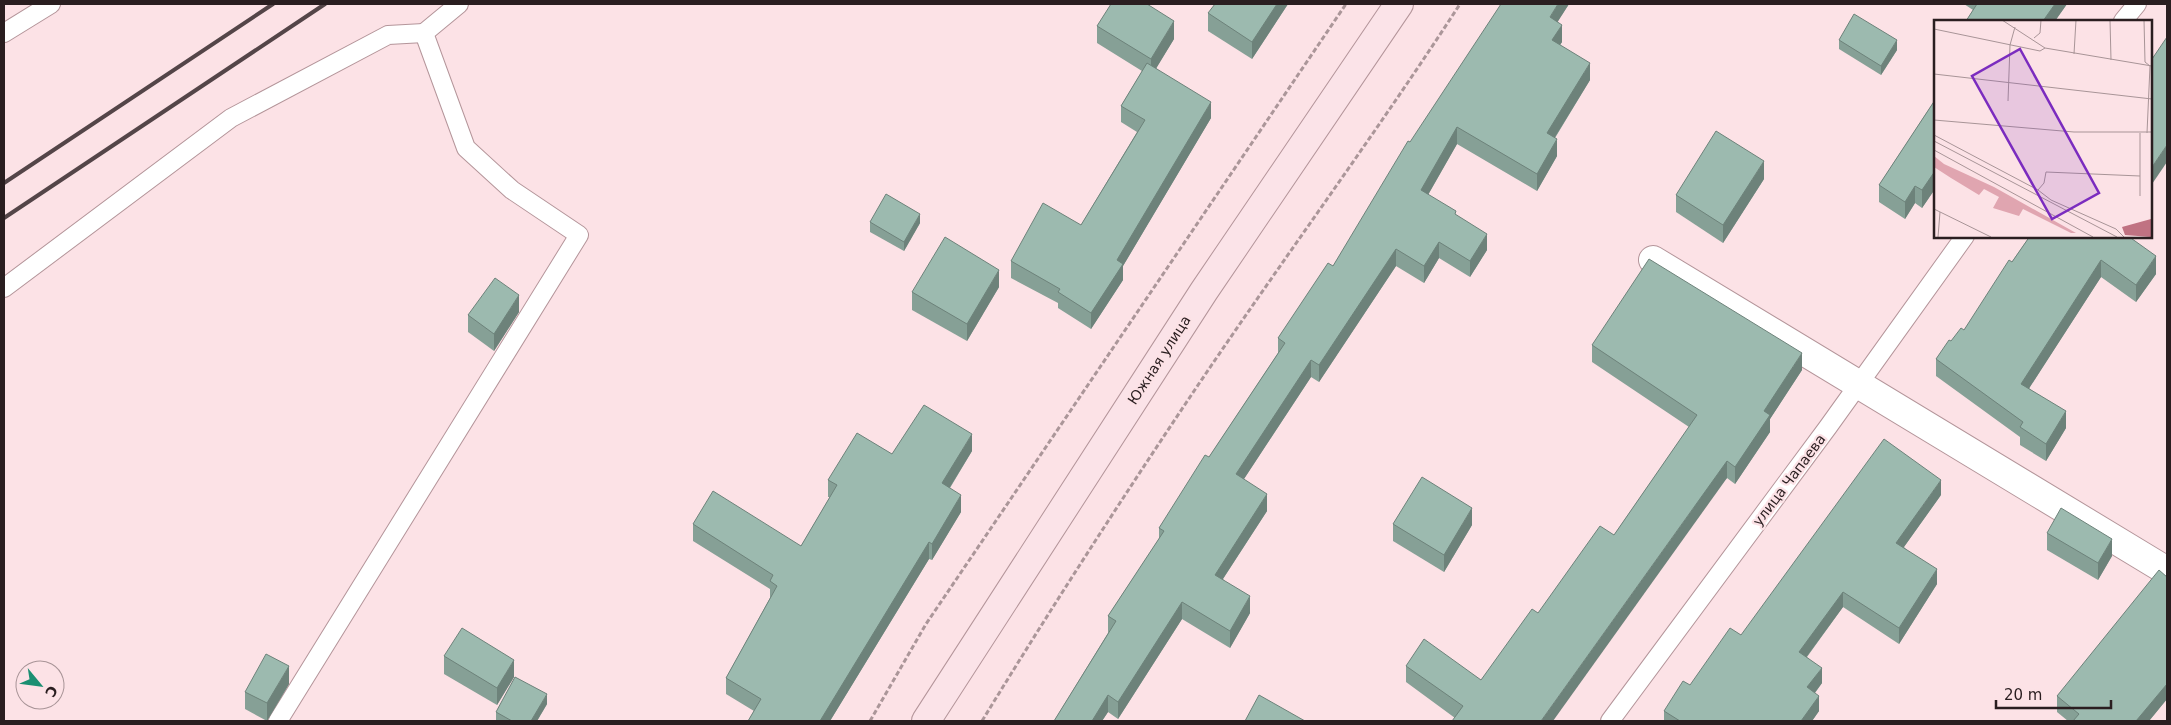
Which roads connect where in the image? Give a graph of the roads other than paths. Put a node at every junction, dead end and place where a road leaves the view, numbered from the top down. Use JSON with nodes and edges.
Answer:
{"nodes":[{"id":1,"x":51,"y":4,"type":"edge"},
{"id":2,"x":459,"y":4,"type":"edge"},
{"id":3,"x":1399,"y":4,"type":"edge"},
{"id":4,"x":2137,"y":4,"type":"edge"},
{"id":5,"x":2124,"y":20,"type":"edge"},
{"id":6,"x":424,"y":32,"type":"junction"},
{"id":7,"x":4,"y":33,"type":"edge"},
{"id":8,"x":1964,"y":238,"type":"edge"},
{"id":9,"x":1653,"y":260,"type":"edge"},
{"id":10,"x":4,"y":288,"type":"edge"},
{"id":11,"x":1858,"y":385,"type":"junction"},
{"id":12,"x":2167,"y":571,"type":"edge"},
{"id":13,"x":278,"y":721,"type":"edge"},
{"id":14,"x":926,"y":721,"type":"edge"},
{"id":15,"x":1610,"y":721,"type":"edge"}],
"edges":[{"from":1,"to":7,"type":"lane"},
{"from":2,"to":6,"type":"lane"},
{"from":3,"to":14,"type":"street","name":"Южная улица"},
{"from":4,"to":5,"type":"lane"},
{"from":6,"to":10,"type":"lane"},
{"from":6,"to":13,"type":"lane"},
{"from":8,"to":11,"type":"lane","name":"улица Чапаева"},
{"from":9,"to":11,"type":"street"},
{"from":11,"to":12,"type":"street"},
{"from":11,"to":15,"type":"lane","name":"улица Чапаева"}]}
